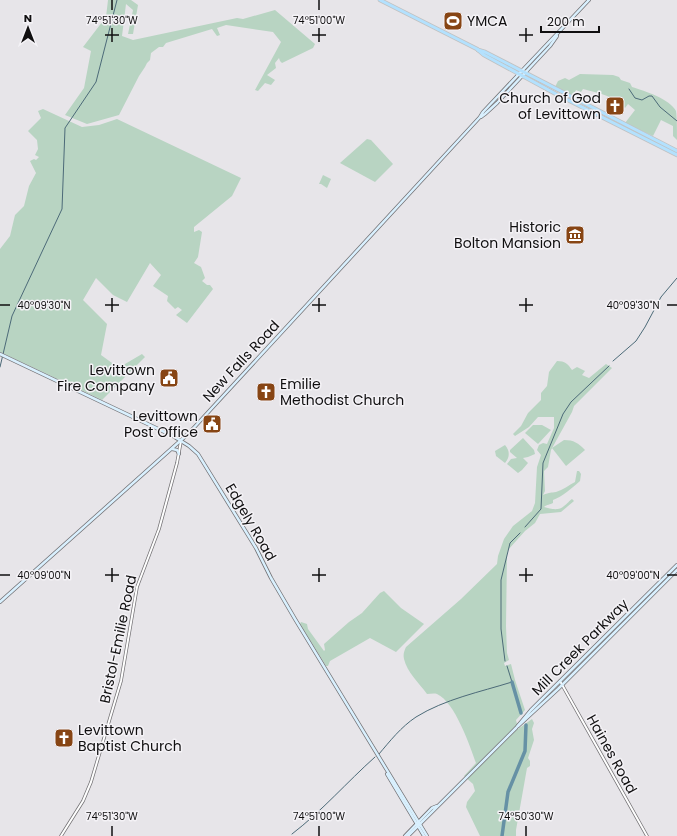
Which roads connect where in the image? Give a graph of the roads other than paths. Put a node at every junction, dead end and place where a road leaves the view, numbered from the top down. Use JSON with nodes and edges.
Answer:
{"nodes":[{"id":1,"x":380,"y":0,"type":"edge"},
{"id":2,"x":589,"y":0,"type":"edge"},
{"id":3,"x":522,"y":73,"type":"junction"},
{"id":4,"x":677,"y":151,"type":"edge"},
{"id":5,"x":677,"y":155,"type":"edge"},
{"id":6,"x":0,"y":354,"type":"edge"},
{"id":7,"x":181,"y":441,"type":"junction"},
{"id":8,"x":172,"y":449,"type":"junction"},
{"id":9,"x":179,"y":454,"type":"junction"},
{"id":10,"x":677,"y":564,"type":"edge"},
{"id":11,"x":677,"y":570,"type":"edge"},
{"id":12,"x":0,"y":602,"type":"edge"},
{"id":13,"x":560,"y":681,"type":"junction"},
{"id":14,"x":562,"y":685,"type":"junction"},
{"id":15,"x":516,"y":728,"type":"junction"},
{"id":16,"x":418,"y":824,"type":"junction"},
{"id":17,"x":61,"y":836,"type":"edge"},
{"id":18,"x":406,"y":836,"type":"edge"},
{"id":19,"x":425,"y":836,"type":"edge"},
{"id":20,"x":647,"y":836,"type":"edge"}],
"edges":[{"from":1,"to":3,"type":"main road"},
{"from":2,"to":3,"type":"main road","name":"New Falls Road"},
{"from":3,"to":4,"type":"main road"},
{"from":3,"to":5,"type":"main road"},
{"from":3,"to":7,"type":"main road","name":"New Falls Road"},
{"from":6,"to":7,"type":"main road","name":"Edgely Road"},
{"from":7,"to":8,"type":"main road","name":"New Falls Road"},
{"from":7,"to":9,"type":"street","name":"Bristol-Emilie Road"},
{"from":7,"to":16,"type":"main road","name":"Edgely Road"},
{"from":8,"to":9,"type":"main road"},
{"from":8,"to":12,"type":"main road","name":"New Falls Road"},
{"from":9,"to":17,"type":"street","name":"Bristol-Emilie Road"},
{"from":10,"to":13,"type":"main road","name":"Mill Creek Parkway"},
{"from":11,"to":14,"type":"main road","name":"Mill Creek Parkway"},
{"from":13,"to":14,"type":"street","name":"Haines Road"},
{"from":13,"to":15,"type":"main road","name":"Mill Creek Parkway"},
{"from":14,"to":15,"type":"main road","name":"Mill Creek Parkway"},
{"from":14,"to":20,"type":"street","name":"Haines Road"},
{"from":15,"to":16,"type":"main road","name":"Mill Creek Parkway"},
{"from":16,"to":18,"type":"main road","name":"Mill Creek Parkway"},
{"from":16,"to":19,"type":"main road","name":"Edgely Road"}]}
